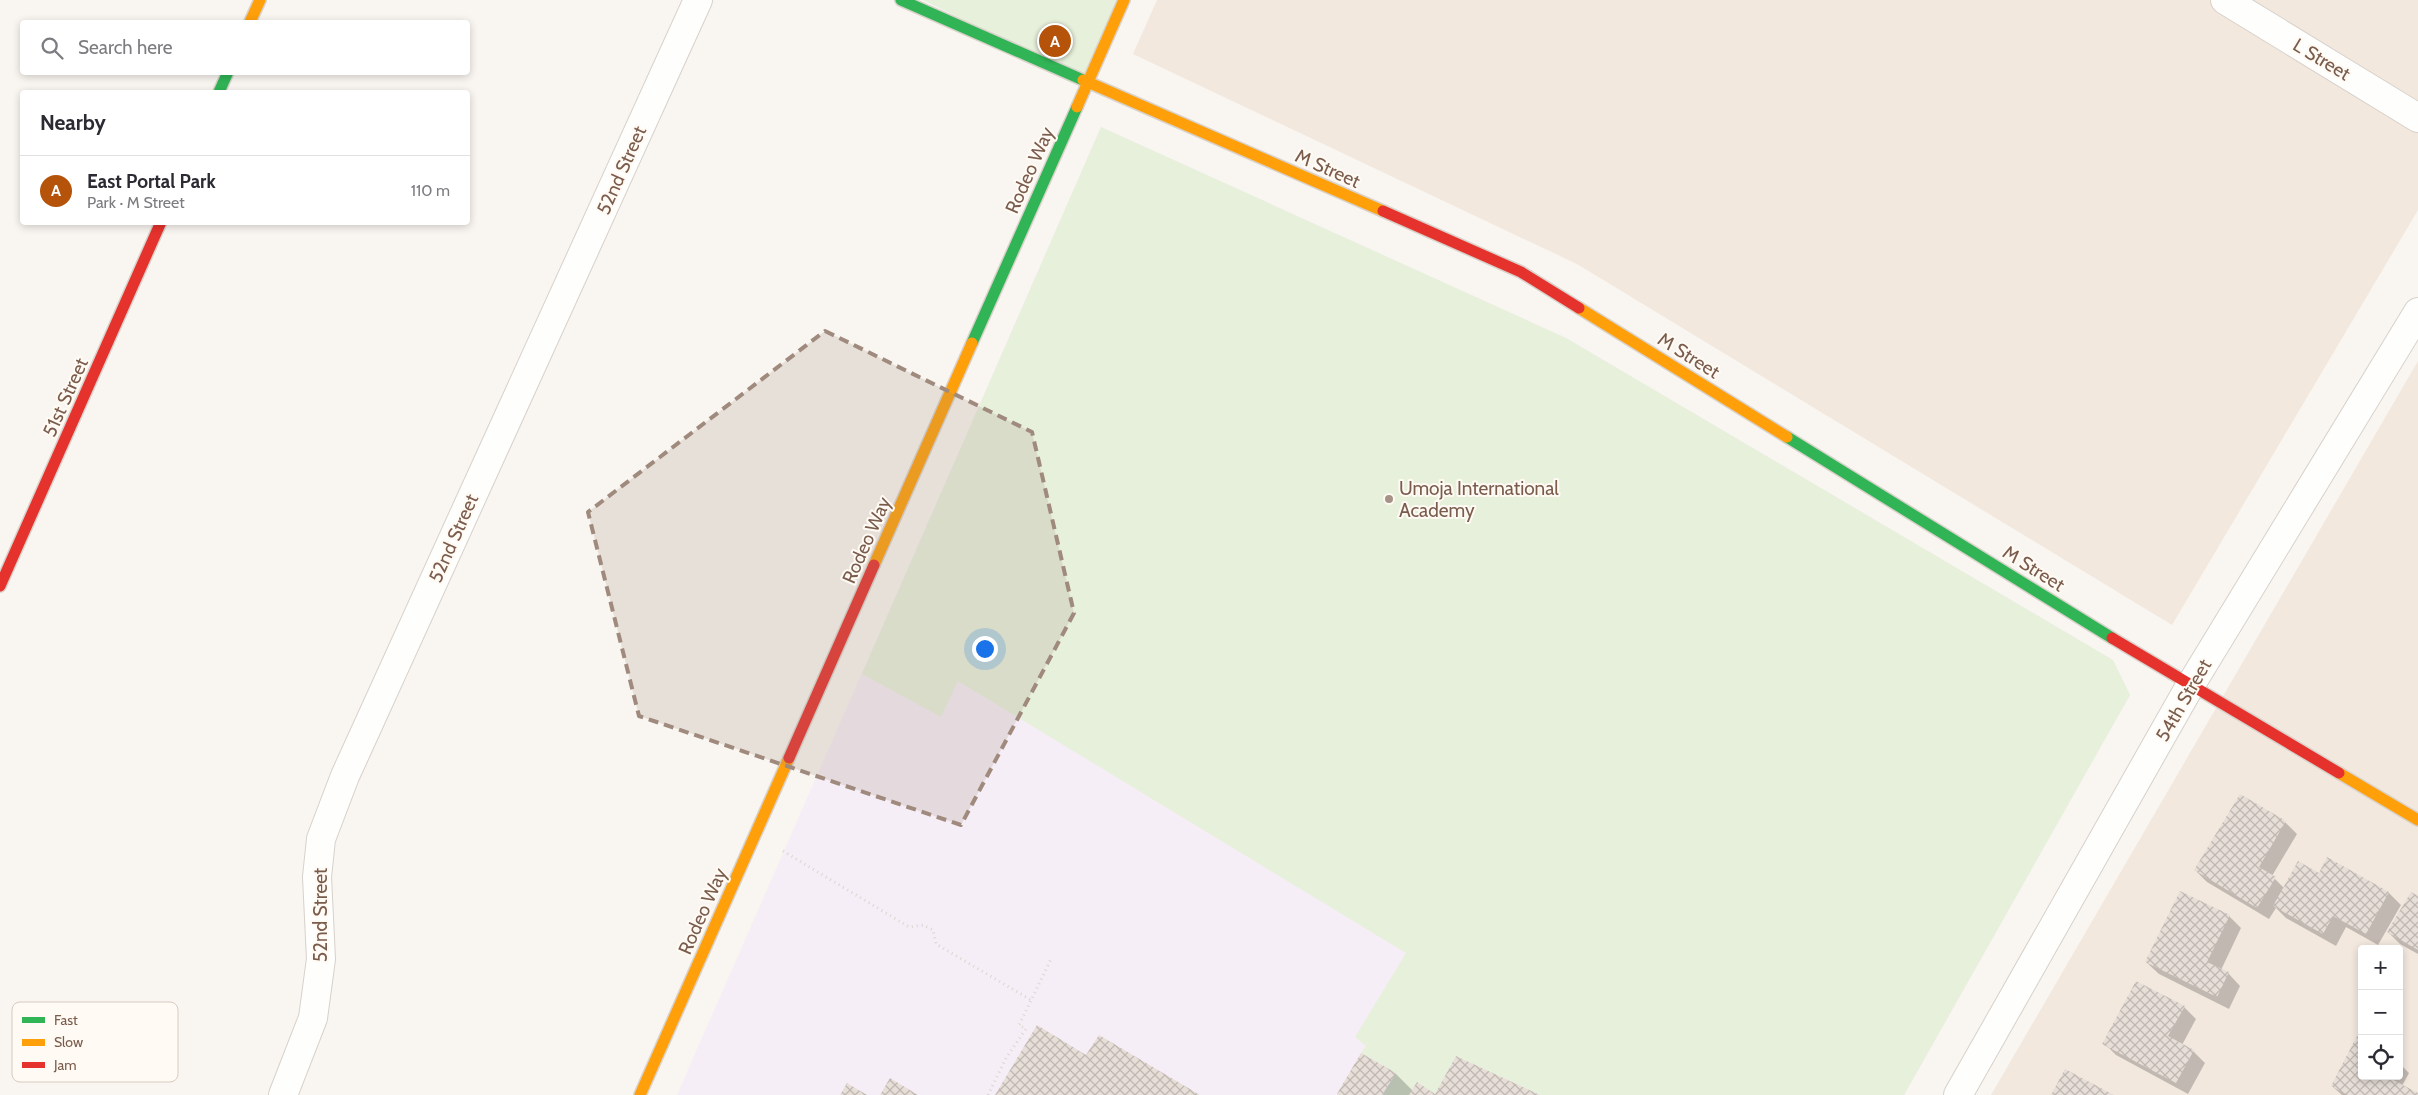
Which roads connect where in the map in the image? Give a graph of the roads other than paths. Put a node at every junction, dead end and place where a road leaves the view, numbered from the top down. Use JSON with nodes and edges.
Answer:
{"nodes":[{"id":1,"x":260,"y":0,"type":"edge"},
{"id":2,"x":698,"y":0,"type":"edge"},
{"id":3,"x":901,"y":0,"type":"edge"},
{"id":4,"x":1124,"y":0,"type":"edge"},
{"id":5,"x":2225,"y":0,"type":"edge"},
{"id":6,"x":251,"y":20,"type":"edge"},
{"id":7,"x":227,"y":75,"type":"edge"},
{"id":8,"x":1087,"y":81,"type":"junction"},
{"id":9,"x":220,"y":90,"type":"edge"},
{"id":10,"x":2418,"y":118,"type":"edge"},
{"id":11,"x":160,"y":225,"type":"edge"},
{"id":12,"x":2418,"y":312,"type":"edge"},
{"id":13,"x":0,"y":586,"type":"edge"},
{"id":14,"x":2190,"y":686,"type":"junction"},
{"id":15,"x":2418,"y":820,"type":"edge"},
{"id":16,"x":283,"y":1095,"type":"edge"},
{"id":17,"x":640,"y":1095,"type":"edge"},
{"id":18,"x":1958,"y":1095,"type":"edge"}],
"edges":[{"from":1,"to":6,"type":"street"},
{"from":2,"to":16,"type":"street","name":"52nd Street"},
{"from":3,"to":8,"type":"street","name":"M Street"},
{"from":4,"to":8,"type":"street","name":"Rodeo Way"},
{"from":5,"to":10,"type":"street","name":"L Street"},
{"from":7,"to":9,"type":"street"},
{"from":8,"to":14,"type":"street","name":"M Street"},
{"from":8,"to":17,"type":"street","name":"Rodeo Way"},
{"from":11,"to":13,"type":"street","name":"51st Street"},
{"from":12,"to":14,"type":"street","name":"54th Street"},
{"from":14,"to":15,"type":"street","name":"M Street"},
{"from":14,"to":18,"type":"street","name":"54th Street"}]}
